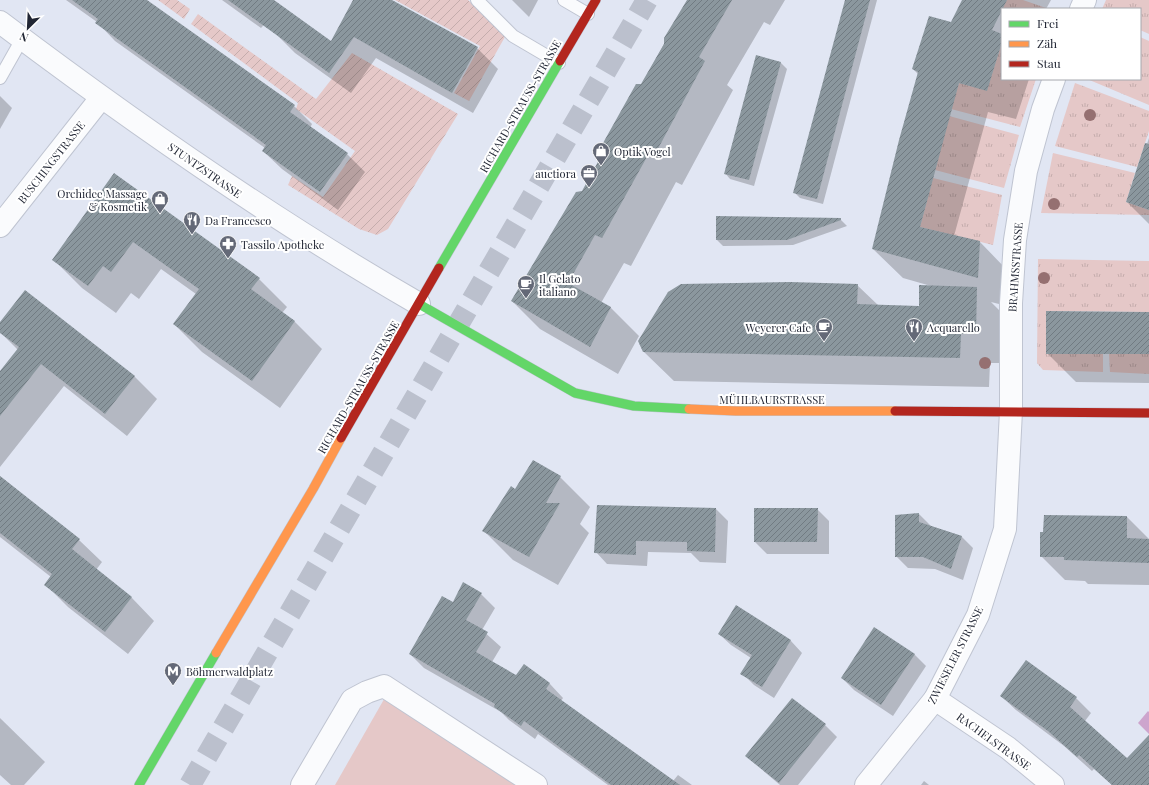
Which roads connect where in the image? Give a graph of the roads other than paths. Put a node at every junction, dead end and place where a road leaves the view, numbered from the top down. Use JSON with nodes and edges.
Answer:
{"nodes":[{"id":1,"x":477,"y":0,"type":"edge"},
{"id":2,"x":564,"y":0,"type":"edge"},
{"id":3,"x":596,"y":0,"type":"edge"},
{"id":4,"x":588,"y":14,"type":"junction"},
{"id":5,"x":0,"y":22,"type":"edge"},
{"id":6,"x":22,"y":39,"type":"junction"},
{"id":7,"x":559,"y":63,"type":"junction"},
{"id":8,"x":0,"y":78,"type":"edge"},
{"id":9,"x":1054,"y":80,"type":"edge"},
{"id":10,"x":101,"y":98,"type":"junction"},
{"id":11,"x":0,"y":226,"type":"edge"},
{"id":12,"x":419,"y":304,"type":"junction"},
{"id":13,"x":1011,"y":411,"type":"junction"},
{"id":14,"x":1149,"y":414,"type":"edge"},
{"id":15,"x":935,"y":699,"type":"junction"},
{"id":16,"x":139,"y":785,"type":"edge"},
{"id":17,"x":302,"y":785,"type":"edge"},
{"id":18,"x":536,"y":785,"type":"edge"},
{"id":19,"x":866,"y":785,"type":"edge"},
{"id":20,"x":1053,"y":785,"type":"edge"}],
"edges":[{"from":1,"to":7,"type":"lane"},
{"from":2,"to":4,"type":"lane"},
{"from":3,"to":4,"type":"main road","name":"RICHARD-STRAUSS-STRASSE"},
{"from":4,"to":7,"type":"main road","name":"RICHARD-STRAUSS-STRASSE"},
{"from":5,"to":6,"type":"street","name":"STUNTZSTRASSE"},
{"from":6,"to":8,"type":"lane"},
{"from":6,"to":10,"type":"street","name":"STUNTZSTRASSE"},
{"from":7,"to":12,"type":"main road","name":"RICHARD-STRAUSS-STRASSE"},
{"from":9,"to":13,"type":"street","name":"BRAHMSSTRASSE"},
{"from":10,"to":11,"type":"street","name":"BUSCHINGSTRASSE"},
{"from":10,"to":12,"type":"street","name":"STUNTZSTRASSE"},
{"from":12,"to":13,"type":"main road","name":"MÜHLBAURSTRASSE"},
{"from":12,"to":16,"type":"main road","name":"RICHARD-STRAUSS-STRASSE"},
{"from":13,"to":14,"type":"main road","name":"MÜHLBAURSTRASSE"},
{"from":13,"to":15,"type":"street","name":"ZWIESELER STRASSE"},
{"from":15,"to":19,"type":"street","name":"ZWIESELER STRASSE"},
{"from":15,"to":20,"type":"street","name":"RACHELSTRASSE"},
{"from":17,"to":18,"type":"street"}]}
